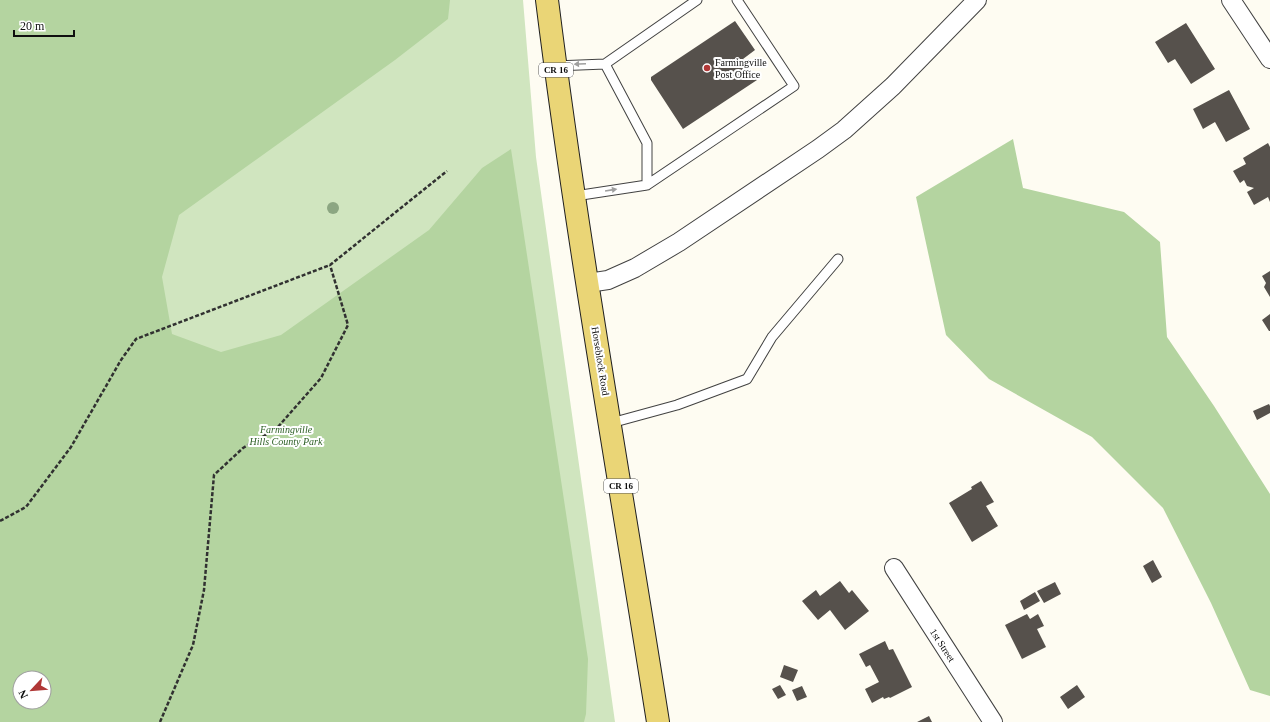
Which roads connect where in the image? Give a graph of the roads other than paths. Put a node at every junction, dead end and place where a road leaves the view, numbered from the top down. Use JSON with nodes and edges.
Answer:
{"nodes":[{"id":1,"x":547,"y":0,"type":"edge"},
{"id":2,"x":697,"y":0,"type":"edge"},
{"id":3,"x":737,"y":0,"type":"edge"},
{"id":4,"x":977,"y":0,"type":"edge"},
{"id":5,"x":1231,"y":0,"type":"edge"},
{"id":6,"x":1270,"y":59,"type":"edge"},
{"id":7,"x":605,"y":64,"type":"junction"},
{"id":8,"x":555,"y":66,"type":"junction"},
{"id":9,"x":647,"y":185,"type":"junction"},
{"id":10,"x":575,"y":196,"type":"junction"},
{"id":11,"x":838,"y":259,"type":"dead end"},
{"id":12,"x":588,"y":283,"type":"junction"},
{"id":13,"x":611,"y":423,"type":"junction"},
{"id":14,"x":894,"y":568,"type":"dead end"},
{"id":15,"x":658,"y":722,"type":"edge"},
{"id":16,"x":993,"y":722,"type":"edge"}],
"edges":[{"from":1,"to":8,"type":"main road","name":"Horseblock Road","number":"CR 16"},
{"from":2,"to":7,"type":"lane"},
{"from":3,"to":9,"type":"lane"},
{"from":4,"to":12,"type":"street"},
{"from":5,"to":6,"type":"street"},
{"from":7,"to":8,"type":"lane","one_way":true},
{"from":7,"to":9,"type":"lane"},
{"from":8,"to":10,"type":"main road","name":"Horseblock Road","number":"CR 16"},
{"from":10,"to":9,"type":"lane","one_way":true},
{"from":10,"to":12,"type":"main road","name":"Horseblock Road","number":"CR 16"},
{"from":11,"to":13,"type":"lane"},
{"from":12,"to":13,"type":"main road","name":"Horseblock Road","number":"CR 16"},
{"from":13,"to":15,"type":"main road","name":"Horseblock Road","number":"CR 16"},
{"from":14,"to":16,"type":"street","name":"1st Street"}]}
